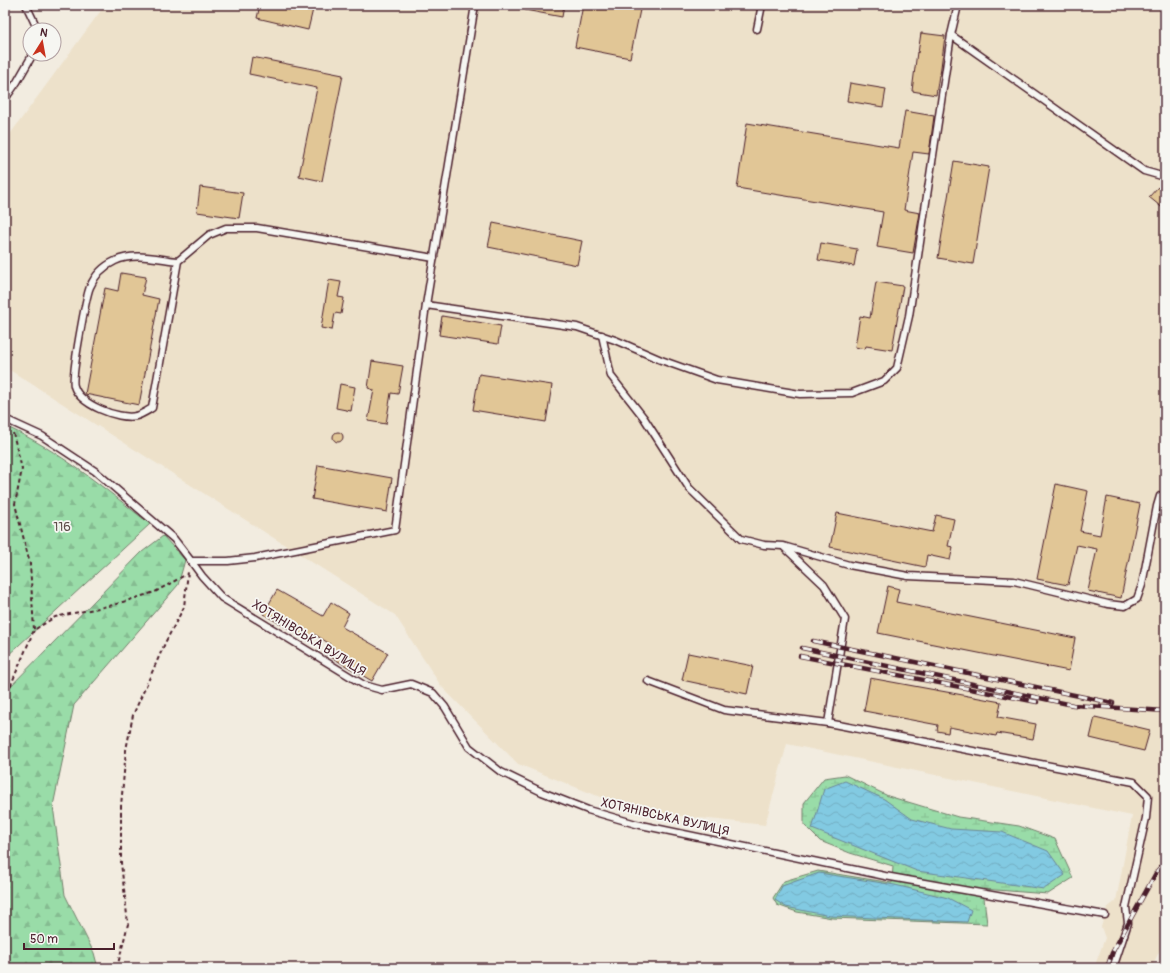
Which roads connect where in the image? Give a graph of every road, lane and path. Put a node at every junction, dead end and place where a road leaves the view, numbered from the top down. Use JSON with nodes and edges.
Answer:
{"nodes":[{"id":1,"x":26,"y":5,"type":"edge"},
{"id":2,"x":475,"y":5,"type":"edge"},
{"id":3,"x":762,"y":5,"type":"edge"},
{"id":4,"x":958,"y":5,"type":"edge"},
{"id":5,"x":34,"y":22,"type":"edge"},
{"id":6,"x":757,"y":29,"type":"dead end"},
{"id":7,"x":951,"y":35,"type":"junction"},
{"id":8,"x":28,"y":62,"type":"edge"},
{"id":9,"x":5,"y":100,"type":"edge"},
{"id":10,"x":1165,"y":177,"type":"edge"},
{"id":11,"x":434,"y":258,"type":"junction"},
{"id":12,"x":178,"y":261,"type":"junction"},
{"id":13,"x":426,"y":305,"type":"junction"},
{"id":14,"x":602,"y":336,"type":"junction"},
{"id":15,"x":8,"y":420,"type":"edge"},
{"id":16,"x":1165,"y":493,"type":"edge"},
{"id":17,"x":783,"y":546,"type":"junction"},
{"id":18,"x":191,"y":562,"type":"junction"},
{"id":19,"x":187,"y":574,"type":"junction"},
{"id":20,"x":34,"y":630,"type":"junction"},
{"id":21,"x":648,"y":681,"type":"dead end"},
{"id":22,"x":5,"y":699,"type":"edge"},
{"id":23,"x":828,"y":723,"type":"junction"},
{"id":24,"x":1105,"y":915,"type":"dead end"},
{"id":25,"x":117,"y":968,"type":"edge"},
{"id":26,"x":1113,"y":968,"type":"edge"}],
"edges":[{"from":1,"to":5,"type":"lane"},
{"from":2,"to":11,"type":"lane"},
{"from":3,"to":6,"type":"lane"},
{"from":4,"to":7,"type":"lane"},
{"from":7,"to":10,"type":"lane"},
{"from":7,"to":14,"type":"lane"},
{"from":8,"to":9,"type":"lane"},
{"from":11,"to":12,"type":"lane"},
{"from":11,"to":13,"type":"lane"},
{"from":12,"to":12,"type":"lane"},
{"from":13,"to":14,"type":"lane"},
{"from":13,"to":18,"type":"lane"},
{"from":14,"to":17,"type":"lane"},
{"from":15,"to":18,"type":"lane","name":"ХОТЯНІВСЬКА ВУЛИЦЯ"},
{"from":15,"to":20,"type":"path"},
{"from":16,"to":17,"type":"lane"},
{"from":17,"to":23,"type":"lane"},
{"from":18,"to":19,"type":"path"},
{"from":18,"to":24,"type":"lane","name":"ХОТЯНІВСЬКА ВУЛИЦЯ"},
{"from":19,"to":20,"type":"path"},
{"from":19,"to":25,"type":"path"},
{"from":20,"to":22,"type":"path"},
{"from":21,"to":23,"type":"lane"},
{"from":23,"to":26,"type":"lane"}]}
